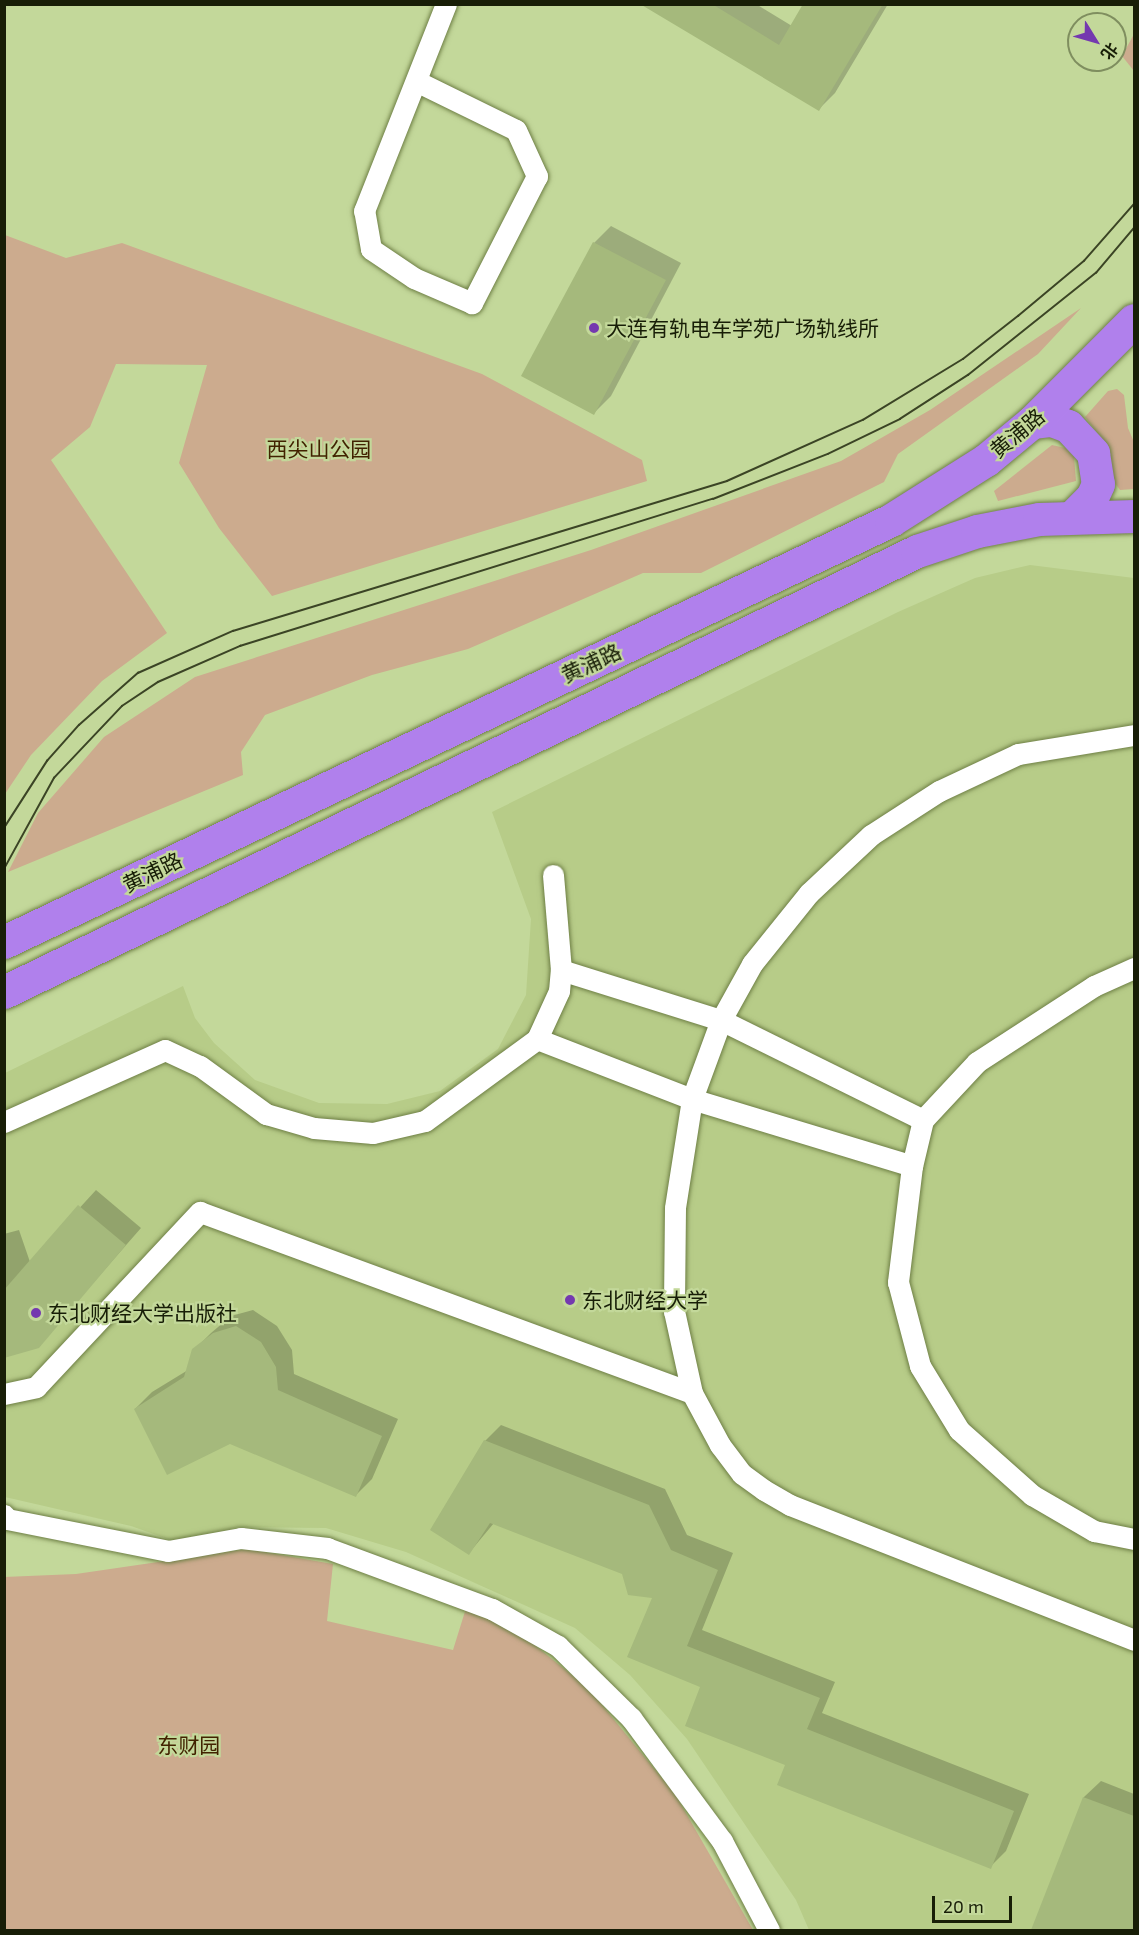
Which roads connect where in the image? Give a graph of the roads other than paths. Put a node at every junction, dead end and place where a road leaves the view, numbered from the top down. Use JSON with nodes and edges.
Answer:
{"nodes":[{"id":1,"x":446,"y":4,"type":"edge"},
{"id":2,"x":416,"y":81,"type":"junction"},
{"id":3,"x":1134,"y":320,"type":"edge"},
{"id":4,"x":1032,"y":422,"type":"junction"},
{"id":5,"x":1134,"y":516,"type":"edge"},
{"id":6,"x":1072,"y":518,"type":"junction"},
{"id":7,"x":1134,"y":735,"type":"edge"},
{"id":8,"x":553,"y":875,"type":"dead end"},
{"id":9,"x":4,"y":942,"type":"edge"},
{"id":10,"x":1134,"y":968,"type":"edge"},
{"id":11,"x":561,"y":970,"type":"junction"},
{"id":12,"x":4,"y":992,"type":"edge"},
{"id":13,"x":721,"y":1020,"type":"junction"},
{"id":14,"x":537,"y":1039,"type":"junction"},
{"id":15,"x":692,"y":1099,"type":"junction"},
{"id":16,"x":923,"y":1120,"type":"junction"},
{"id":17,"x":4,"y":1122,"type":"edge"},
{"id":18,"x":912,"y":1166,"type":"junction"},
{"id":19,"x":692,"y":1393,"type":"junction"},
{"id":20,"x":4,"y":1394,"type":"edge"},
{"id":21,"x":4,"y":1515,"type":"edge"},
{"id":22,"x":1134,"y":1539,"type":"edge"},
{"id":23,"x":1134,"y":1640,"type":"edge"},
{"id":24,"x":769,"y":1930,"type":"edge"}],
"edges":[{"from":1,"to":2,"type":"street"},
{"from":2,"to":2,"type":"street"},
{"from":3,"to":4,"type":"highway","name":"黄浦路"},
{"from":4,"to":6,"type":"highway"},
{"from":4,"to":9,"type":"highway","name":"黄浦路"},
{"from":5,"to":6,"type":"highway","name":"黄浦路"},
{"from":6,"to":12,"type":"highway","name":"黄浦路"},
{"from":7,"to":13,"type":"street"},
{"from":8,"to":11,"type":"street"},
{"from":10,"to":16,"type":"street"},
{"from":11,"to":13,"type":"street"},
{"from":11,"to":14,"type":"street"},
{"from":13,"to":15,"type":"street"},
{"from":13,"to":16,"type":"street"},
{"from":14,"to":15,"type":"street"},
{"from":14,"to":17,"type":"street"},
{"from":15,"to":18,"type":"street"},
{"from":15,"to":19,"type":"street"},
{"from":16,"to":18,"type":"street"},
{"from":18,"to":22,"type":"street"},
{"from":19,"to":20,"type":"street"},
{"from":19,"to":23,"type":"street"},
{"from":21,"to":24,"type":"street"}]}
